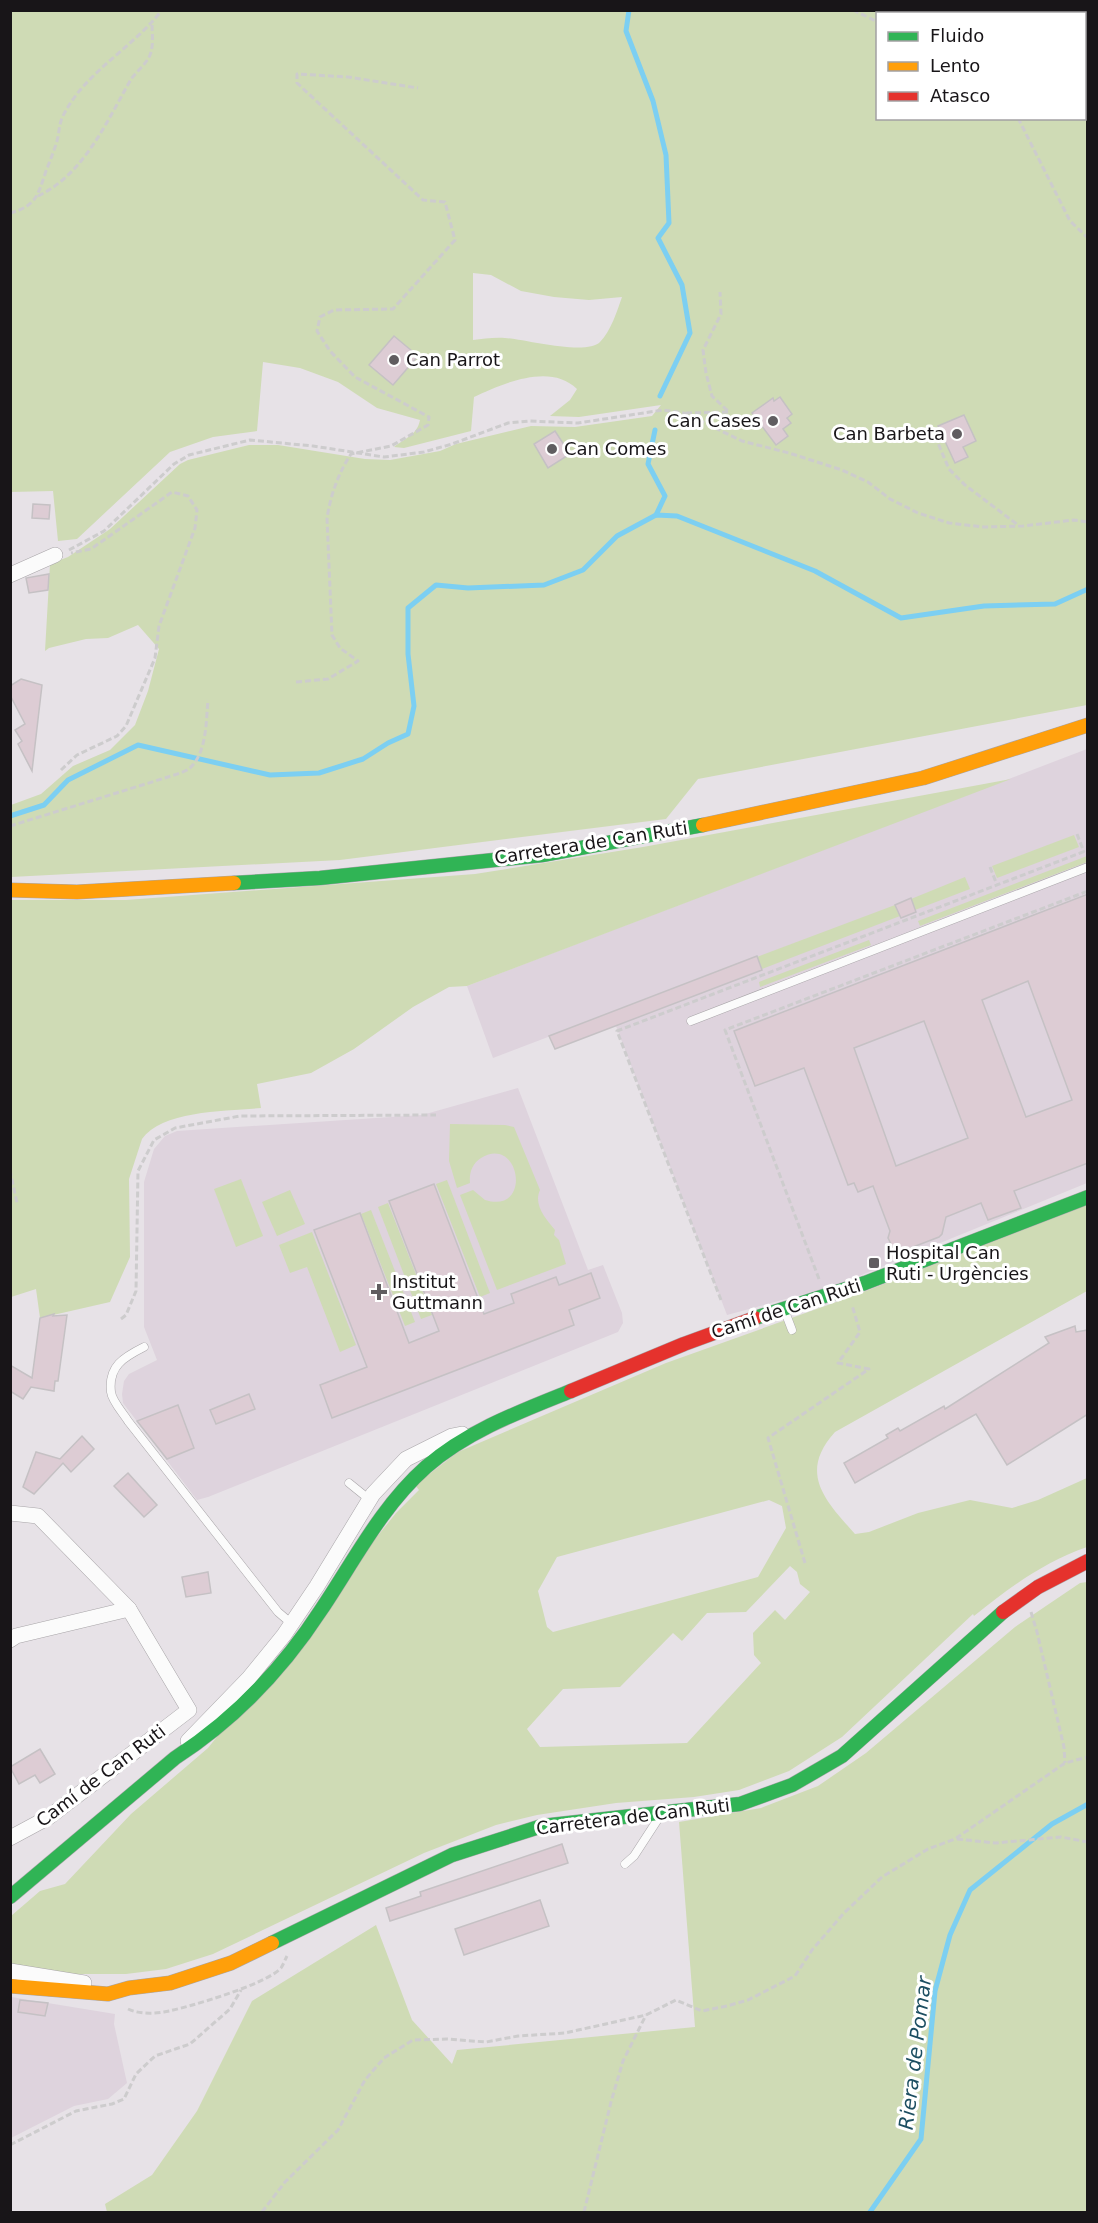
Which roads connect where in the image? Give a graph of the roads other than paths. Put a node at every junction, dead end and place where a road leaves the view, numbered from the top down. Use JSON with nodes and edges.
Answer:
{"nodes":[{"id":1,"x":55,"y":555,"type":"road end"},
{"id":2,"x":10,"y":575,"type":"edge"},
{"id":3,"x":1088,"y":725,"type":"edge"},
{"id":4,"x":1088,"y":867,"type":"edge"},
{"id":5,"x":10,"y":890,"type":"edge"},
{"id":6,"x":691,"y":1022,"type":"dead end"},
{"id":7,"x":1088,"y":1197,"type":"edge"},
{"id":8,"x":784,"y":1308,"type":"junction"},
{"id":9,"x":792,"y":1330,"type":"dead end"},
{"id":10,"x":144,"y":1347,"type":"dead end"},
{"id":11,"x":487,"y":1427,"type":"junction"},
{"id":12,"x":426,"y":1468,"type":"junction"},
{"id":13,"x":349,"y":1483,"type":"dead end"},
{"id":14,"x":370,"y":1500,"type":"junction"},
{"id":15,"x":10,"y":1513,"type":"edge"},
{"id":16,"x":1088,"y":1561,"type":"edge"},
{"id":17,"x":337,"y":1585,"type":"junction"},
{"id":18,"x":129,"y":1610,"type":"junction"},
{"id":19,"x":291,"y":1624,"type":"junction"},
{"id":20,"x":10,"y":1640,"type":"edge"},
{"id":21,"x":256,"y":1695,"type":"junction"},
{"id":22,"x":175,"y":1758,"type":"junction"},
{"id":23,"x":662,"y":1813,"type":"junction"},
{"id":24,"x":10,"y":1838,"type":"edge"},
{"id":25,"x":625,"y":1864,"type":"dead end"},
{"id":26,"x":12,"y":1894,"type":"edge"},
{"id":27,"x":10,"y":1971,"type":"edge"},
{"id":28,"x":10,"y":1986,"type":"edge"},
{"id":29,"x":129,"y":1988,"type":"junction"}],
"edges":[{"from":1,"to":2,"type":"street"},
{"from":3,"to":5,"type":"street","name":"Carretera de Can Ruti"},
{"from":4,"to":6,"type":"lane"},
{"from":7,"to":8,"type":"street","name":"Camí de Can Ruti"},
{"from":8,"to":9,"type":"lane"},
{"from":8,"to":11,"type":"street","name":"Camí de Can Ruti"},
{"from":10,"to":19,"type":"lane"},
{"from":11,"to":12,"type":"street","name":"Camí de Can Ruti"},
{"from":11,"to":14,"type":"street","name":"Camí de Can Ruti"},
{"from":12,"to":14,"type":"street","name":"Camí de Can Ruti"},
{"from":12,"to":17,"type":"street","name":"Camí de Can Ruti"},
{"from":13,"to":14,"type":"lane"},
{"from":14,"to":17,"type":"street","name":"Camí de Can Ruti"},
{"from":14,"to":19,"type":"street","name":"Camí de Can Ruti"},
{"from":15,"to":18,"type":"street"},
{"from":16,"to":23,"type":"street","name":"Carretera de Can Ruti"},
{"from":17,"to":21,"type":"street","name":"Camí de Can Ruti"},
{"from":18,"to":20,"type":"street"},
{"from":18,"to":24,"type":"street","name":"Camí de Can Ruti"},
{"from":19,"to":21,"type":"street","name":"Camí de Can Ruti"},
{"from":19,"to":22,"type":"street","name":"Camí de Can Ruti"},
{"from":21,"to":22,"type":"street","name":"Camí de Can Ruti"},
{"from":22,"to":26,"type":"street","name":"Camí de Can Ruti"},
{"from":23,"to":25,"type":"lane"},
{"from":23,"to":29,"type":"street","name":"Carretera de Can Ruti"},
{"from":27,"to":29,"type":"street","name":"Carretera de Can Ruti"},
{"from":28,"to":29,"type":"street","name":"Carretera de Can Ruti"}]}
